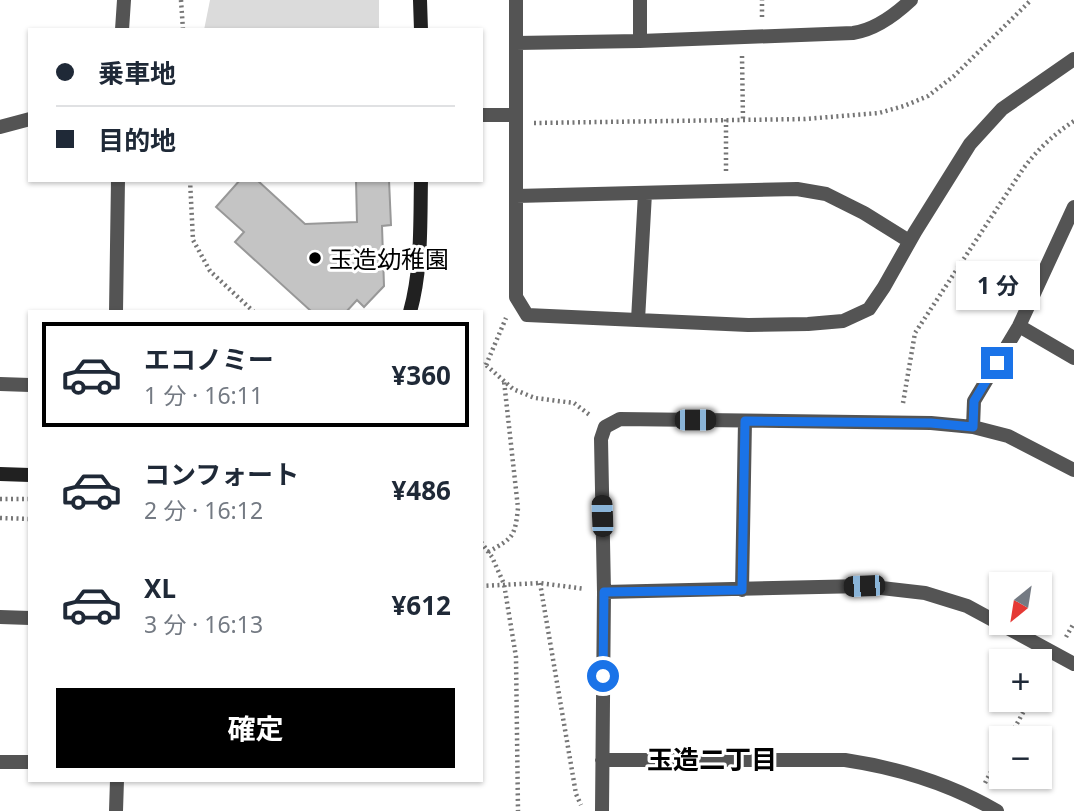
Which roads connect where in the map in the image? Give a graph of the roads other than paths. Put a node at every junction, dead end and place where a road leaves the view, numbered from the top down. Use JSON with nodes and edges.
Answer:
{"nodes":[{"id":1,"x":124,"y":0,"type":"edge"},
{"id":2,"x":420,"y":0,"type":"edge"},
{"id":3,"x":516,"y":0,"type":"edge"},
{"id":4,"x":640,"y":0,"type":"edge"},
{"id":5,"x":911,"y":0,"type":"edge"},
{"id":6,"x":122,"y":28,"type":"edge"},
{"id":7,"x":421,"y":28,"type":"edge"},
{"id":8,"x":639,"y":41,"type":"junction"},
{"id":9,"x":516,"y":43,"type":"junction"},
{"id":10,"x":1074,"y":59,"type":"edge"},
{"id":11,"x":483,"y":115,"type":"edge"},
{"id":12,"x":516,"y":119,"type":"junction"},
{"id":13,"x":28,"y":120,"type":"edge"},
{"id":14,"x":0,"y":127,"type":"edge"},
{"id":15,"x":118,"y":182,"type":"edge"},
{"id":16,"x":421,"y":182,"type":"edge"},
{"id":17,"x":645,"y":193,"type":"junction"},
{"id":18,"x":516,"y":196,"type":"junction"},
{"id":19,"x":1074,"y":207,"type":"edge"},
{"id":20,"x":909,"y":241,"type":"junction"},
{"id":21,"x":116,"y":310,"type":"edge"},
{"id":22,"x":411,"y":310,"type":"edge"},
{"id":23,"x":638,"y":320,"type":"junction"},
{"id":24,"x":1019,"y":326,"type":"junction"},
{"id":25,"x":1074,"y":358,"type":"edge"},
{"id":26,"x":0,"y":384,"type":"edge"},
{"id":27,"x":28,"y":384,"type":"edge"},
{"id":28,"x":745,"y":421,"type":"junction"},
{"id":29,"x":973,"y":427,"type":"junction"},
{"id":30,"x":1074,"y":470,"type":"edge"},
{"id":31,"x":0,"y":474,"type":"edge"},
{"id":32,"x":28,"y":475,"type":"edge"},
{"id":33,"x":742,"y":590,"type":"junction"},
{"id":34,"x":604,"y":592,"type":"junction"},
{"id":35,"x":0,"y":617,"type":"edge"},
{"id":36,"x":28,"y":618,"type":"edge"},
{"id":37,"x":1074,"y":664,"type":"edge"},
{"id":38,"x":602,"y":760,"type":"junction"},
{"id":39,"x":0,"y":762,"type":"edge"},
{"id":40,"x":28,"y":762,"type":"edge"},
{"id":41,"x":117,"y":782,"type":"edge"},
{"id":42,"x":116,"y":811,"type":"edge"},
{"id":43,"x":602,"y":811,"type":"edge"},
{"id":44,"x":997,"y":811,"type":"edge"}],
"edges":[{"from":1,"to":6,"type":"street"},
{"from":2,"to":7,"type":"street"},
{"from":3,"to":9,"type":"street"},
{"from":4,"to":8,"type":"street"},
{"from":5,"to":8,"type":"street"},
{"from":8,"to":9,"type":"street"},
{"from":9,"to":12,"type":"street"},
{"from":10,"to":20,"type":"street"},
{"from":11,"to":12,"type":"street"},
{"from":12,"to":18,"type":"street"},
{"from":13,"to":14,"type":"street"},
{"from":15,"to":21,"type":"street"},
{"from":16,"to":22,"type":"street"},
{"from":17,"to":18,"type":"street"},
{"from":17,"to":20,"type":"street"},
{"from":17,"to":23,"type":"street"},
{"from":18,"to":23,"type":"street"},
{"from":19,"to":24,"type":"street"},
{"from":20,"to":23,"type":"street"},
{"from":24,"to":25,"type":"street"},
{"from":24,"to":29,"type":"street"},
{"from":26,"to":27,"type":"street"},
{"from":28,"to":29,"type":"street"},
{"from":28,"to":33,"type":"street"},
{"from":28,"to":34,"type":"street"},
{"from":29,"to":30,"type":"street"},
{"from":31,"to":32,"type":"street"},
{"from":33,"to":34,"type":"street"},
{"from":33,"to":37,"type":"street"},
{"from":34,"to":38,"type":"street"},
{"from":35,"to":36,"type":"street"},
{"from":38,"to":43,"type":"street"},
{"from":38,"to":44,"type":"street"},
{"from":39,"to":40,"type":"street"},
{"from":41,"to":42,"type":"street"}]}
